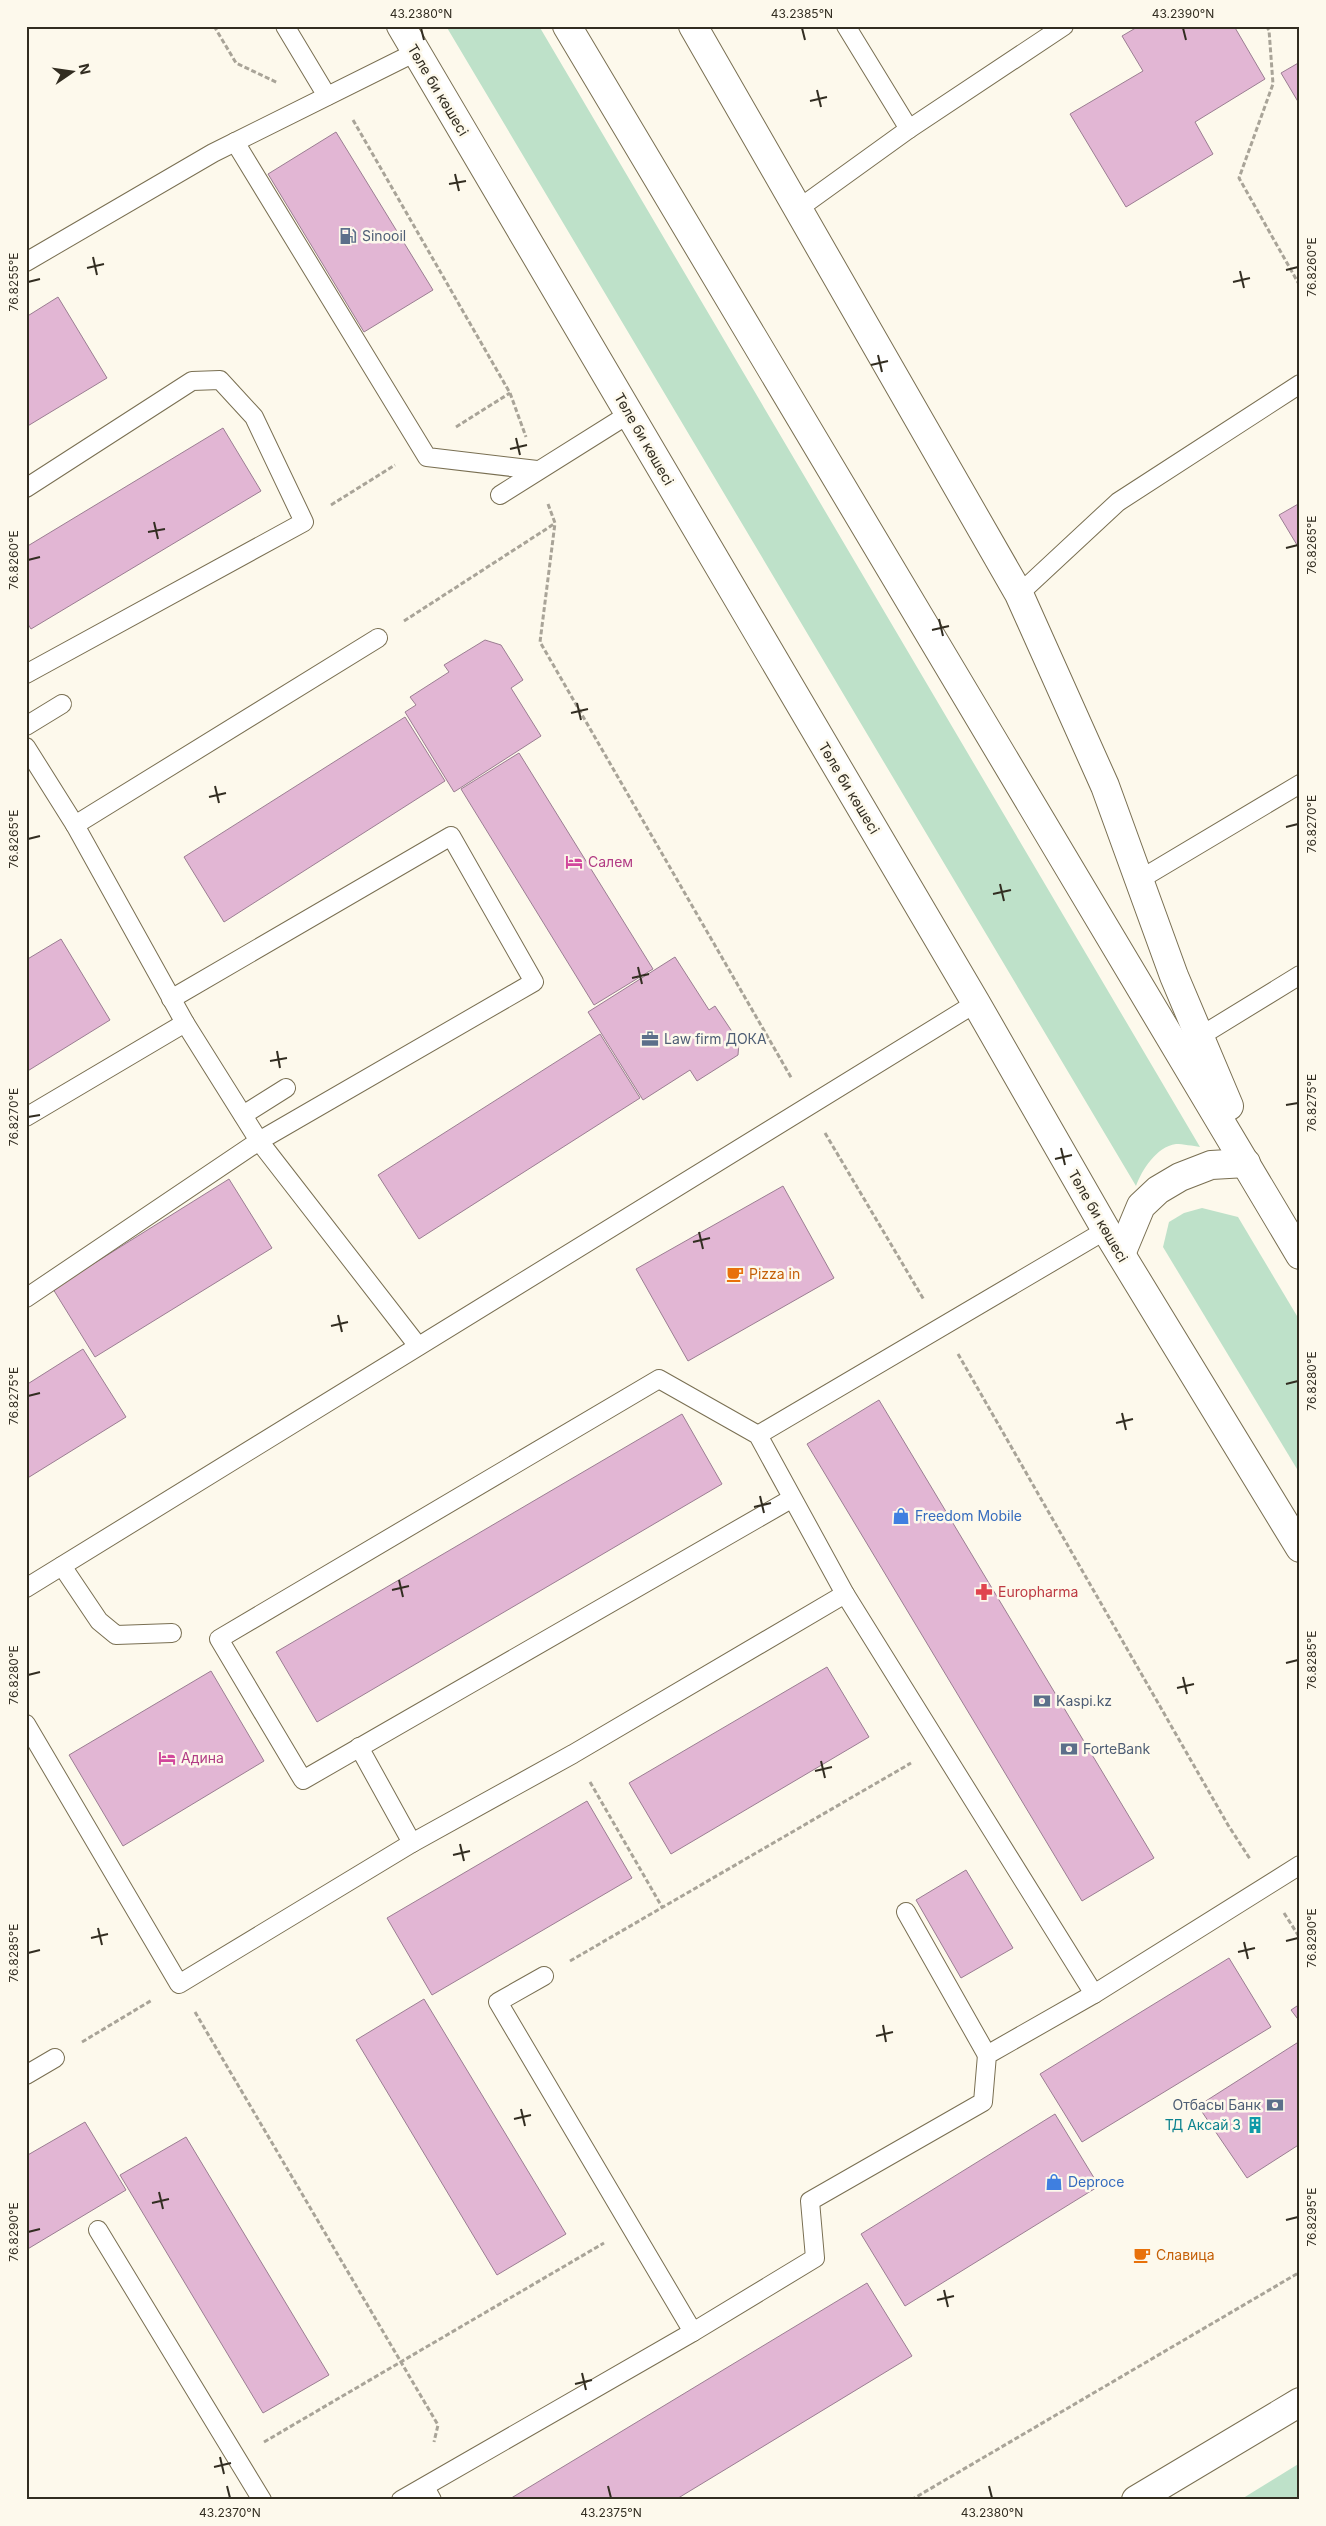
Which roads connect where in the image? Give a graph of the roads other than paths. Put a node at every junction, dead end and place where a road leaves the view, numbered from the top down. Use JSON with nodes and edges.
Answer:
{"nodes":[{"id":1,"x":285,"y":26,"type":"edge"},
{"id":2,"x":401,"y":26,"type":"edge"},
{"id":3,"x":567,"y":26,"type":"edge"},
{"id":4,"x":693,"y":26,"type":"edge"},
{"id":5,"x":846,"y":26,"type":"edge"},
{"id":6,"x":1064,"y":26,"type":"edge"},
{"id":7,"x":416,"y":52,"type":"junction"},
{"id":8,"x":321,"y":99,"type":"junction"},
{"id":9,"x":909,"y":129,"type":"junction"},
{"id":10,"x":235,"y":142,"type":"junction"},
{"id":11,"x":798,"y":209,"type":"junction"},
{"id":12,"x":26,"y":262,"type":"edge"},
{"id":13,"x":1300,"y":384,"type":"edge"},
{"id":14,"x":628,"y":414,"type":"junction"},
{"id":15,"x":537,"y":470,"type":"junction"},
{"id":16,"x":26,"y":488,"type":"edge"},
{"id":17,"x":500,"y":495,"type":"dead end"},
{"id":18,"x":1019,"y":594,"type":"junction"},
{"id":19,"x":378,"y":638,"type":"road end"},
{"id":20,"x":26,"y":674,"type":"edge"},
{"id":21,"x":62,"y":704,"type":"dead end"},
{"id":22,"x":26,"y":726,"type":"edge"},
{"id":23,"x":26,"y":747,"type":"edge"},
{"id":24,"x":1300,"y":784,"type":"edge"},
{"id":25,"x":75,"y":824,"type":"junction"},
{"id":26,"x":1139,"y":880,"type":"junction"},
{"id":27,"x":1300,"y":975,"type":"edge"},
{"id":28,"x":171,"y":999,"type":"junction"},
{"id":29,"x":976,"y":1003,"type":"junction"},
{"id":30,"x":185,"y":1023,"type":"junction"},
{"id":31,"x":1199,"y":1037,"type":"junction"},
{"id":32,"x":286,"y":1088,"type":"dead end"},
{"id":33,"x":242,"y":1115,"type":"junction"},
{"id":34,"x":26,"y":1117,"type":"edge"},
{"id":35,"x":259,"y":1141,"type":"junction"},
{"id":36,"x":1246,"y":1163,"type":"junction"},
{"id":37,"x":1268,"y":1200,"type":"junction"},
{"id":38,"x":1106,"y":1230,"type":"junction"},
{"id":39,"x":1120,"y":1254,"type":"junction"},
{"id":40,"x":1300,"y":1255,"type":"edge"},
{"id":41,"x":26,"y":1298,"type":"edge"},
{"id":42,"x":418,"y":1346,"type":"junction"},
{"id":43,"x":758,"y":1435,"type":"junction"},
{"id":44,"x":791,"y":1499,"type":"junction"},
{"id":45,"x":1298,"y":1543,"type":"edge"},
{"id":46,"x":62,"y":1566,"type":"junction"},
{"id":47,"x":26,"y":1588,"type":"edge"},
{"id":48,"x":845,"y":1594,"type":"junction"},
{"id":49,"x":172,"y":1633,"type":"dead end"},
{"id":50,"x":26,"y":1724,"type":"edge"},
{"id":51,"x":359,"y":1747,"type":"junction"},
{"id":52,"x":412,"y":1843,"type":"junction"},
{"id":53,"x":1300,"y":1865,"type":"edge"},
{"id":54,"x":906,"y":1912,"type":"dead end"},
{"id":55,"x":544,"y":1976,"type":"road end"},
{"id":56,"x":1094,"y":1994,"type":"junction"},
{"id":57,"x":987,"y":2055,"type":"junction"},
{"id":58,"x":56,"y":2058,"type":"road end"},
{"id":59,"x":26,"y":2075,"type":"edge"},
{"id":60,"x":98,"y":2230,"type":"dead end"},
{"id":61,"x":694,"y":2332,"type":"junction"},
{"id":62,"x":1300,"y":2402,"type":"edge"},
{"id":63,"x":429,"y":2493,"type":"edge"},
{"id":64,"x":262,"y":2500,"type":"edge"},
{"id":65,"x":400,"y":2500,"type":"edge"},
{"id":66,"x":1136,"y":2500,"type":"edge"}],
"edges":[{"from":1,"to":8,"type":"lane"},
{"from":2,"to":7,"type":"main road","name":"Төле би көшесі"},
{"from":3,"to":36,"type":"main road"},
{"from":4,"to":11,"type":"main road"},
{"from":5,"to":9,"type":"lane"},
{"from":6,"to":9,"type":"lane"},
{"from":7,"to":8,"type":"lane"},
{"from":7,"to":14,"type":"main road","name":"Төле би көшесі"},
{"from":8,"to":10,"type":"lane"},
{"from":9,"to":11,"type":"lane"},
{"from":10,"to":12,"type":"lane"},
{"from":10,"to":15,"type":"lane"},
{"from":11,"to":18,"type":"main road"},
{"from":13,"to":18,"type":"lane"},
{"from":14,"to":15,"type":"lane"},
{"from":14,"to":29,"type":"main road","name":"Төле би көшесі"},
{"from":15,"to":17,"type":"lane"},
{"from":16,"to":20,"type":"lane"},
{"from":18,"to":26,"type":"main road"},
{"from":19,"to":25,"type":"lane"},
{"from":21,"to":22,"type":"lane"},
{"from":23,"to":25,"type":"lane"},
{"from":24,"to":26,"type":"lane"},
{"from":25,"to":28,"type":"lane"},
{"from":26,"to":31,"type":"main road"},
{"from":27,"to":31,"type":"lane"},
{"from":28,"to":30,"type":"lane"},
{"from":28,"to":35,"type":"lane"},
{"from":29,"to":38,"type":"main road","name":"Төле би көшесі"},
{"from":29,"to":42,"type":"lane"},
{"from":30,"to":33,"type":"lane"},
{"from":30,"to":34,"type":"lane"},
{"from":31,"to":37,"type":"main road"},
{"from":32,"to":33,"type":"lane"},
{"from":33,"to":35,"type":"lane"},
{"from":35,"to":41,"type":"lane"},
{"from":35,"to":42,"type":"lane"},
{"from":36,"to":37,"type":"main road"},
{"from":36,"to":39,"type":"main road"},
{"from":37,"to":40,"type":"main road"},
{"from":38,"to":39,"type":"main road","name":"Төле би көшесі"},
{"from":38,"to":43,"type":"lane"},
{"from":39,"to":45,"type":"main road","name":"Төле би көшесі"},
{"from":42,"to":46,"type":"lane"},
{"from":43,"to":44,"type":"lane"},
{"from":43,"to":51,"type":"lane"},
{"from":44,"to":48,"type":"lane"},
{"from":44,"to":51,"type":"lane"},
{"from":46,"to":47,"type":"lane"},
{"from":46,"to":49,"type":"lane"},
{"from":48,"to":52,"type":"lane"},
{"from":48,"to":56,"type":"lane"},
{"from":50,"to":52,"type":"lane"},
{"from":51,"to":52,"type":"lane"},
{"from":53,"to":56,"type":"lane"},
{"from":54,"to":57,"type":"lane"},
{"from":55,"to":61,"type":"lane"},
{"from":56,"to":57,"type":"lane"},
{"from":57,"to":61,"type":"lane"},
{"from":58,"to":59,"type":"lane"},
{"from":60,"to":64,"type":"lane"},
{"from":61,"to":63,"type":"lane"},
{"from":62,"to":66,"type":"main road"},
{"from":63,"to":65,"type":"lane"}]}
